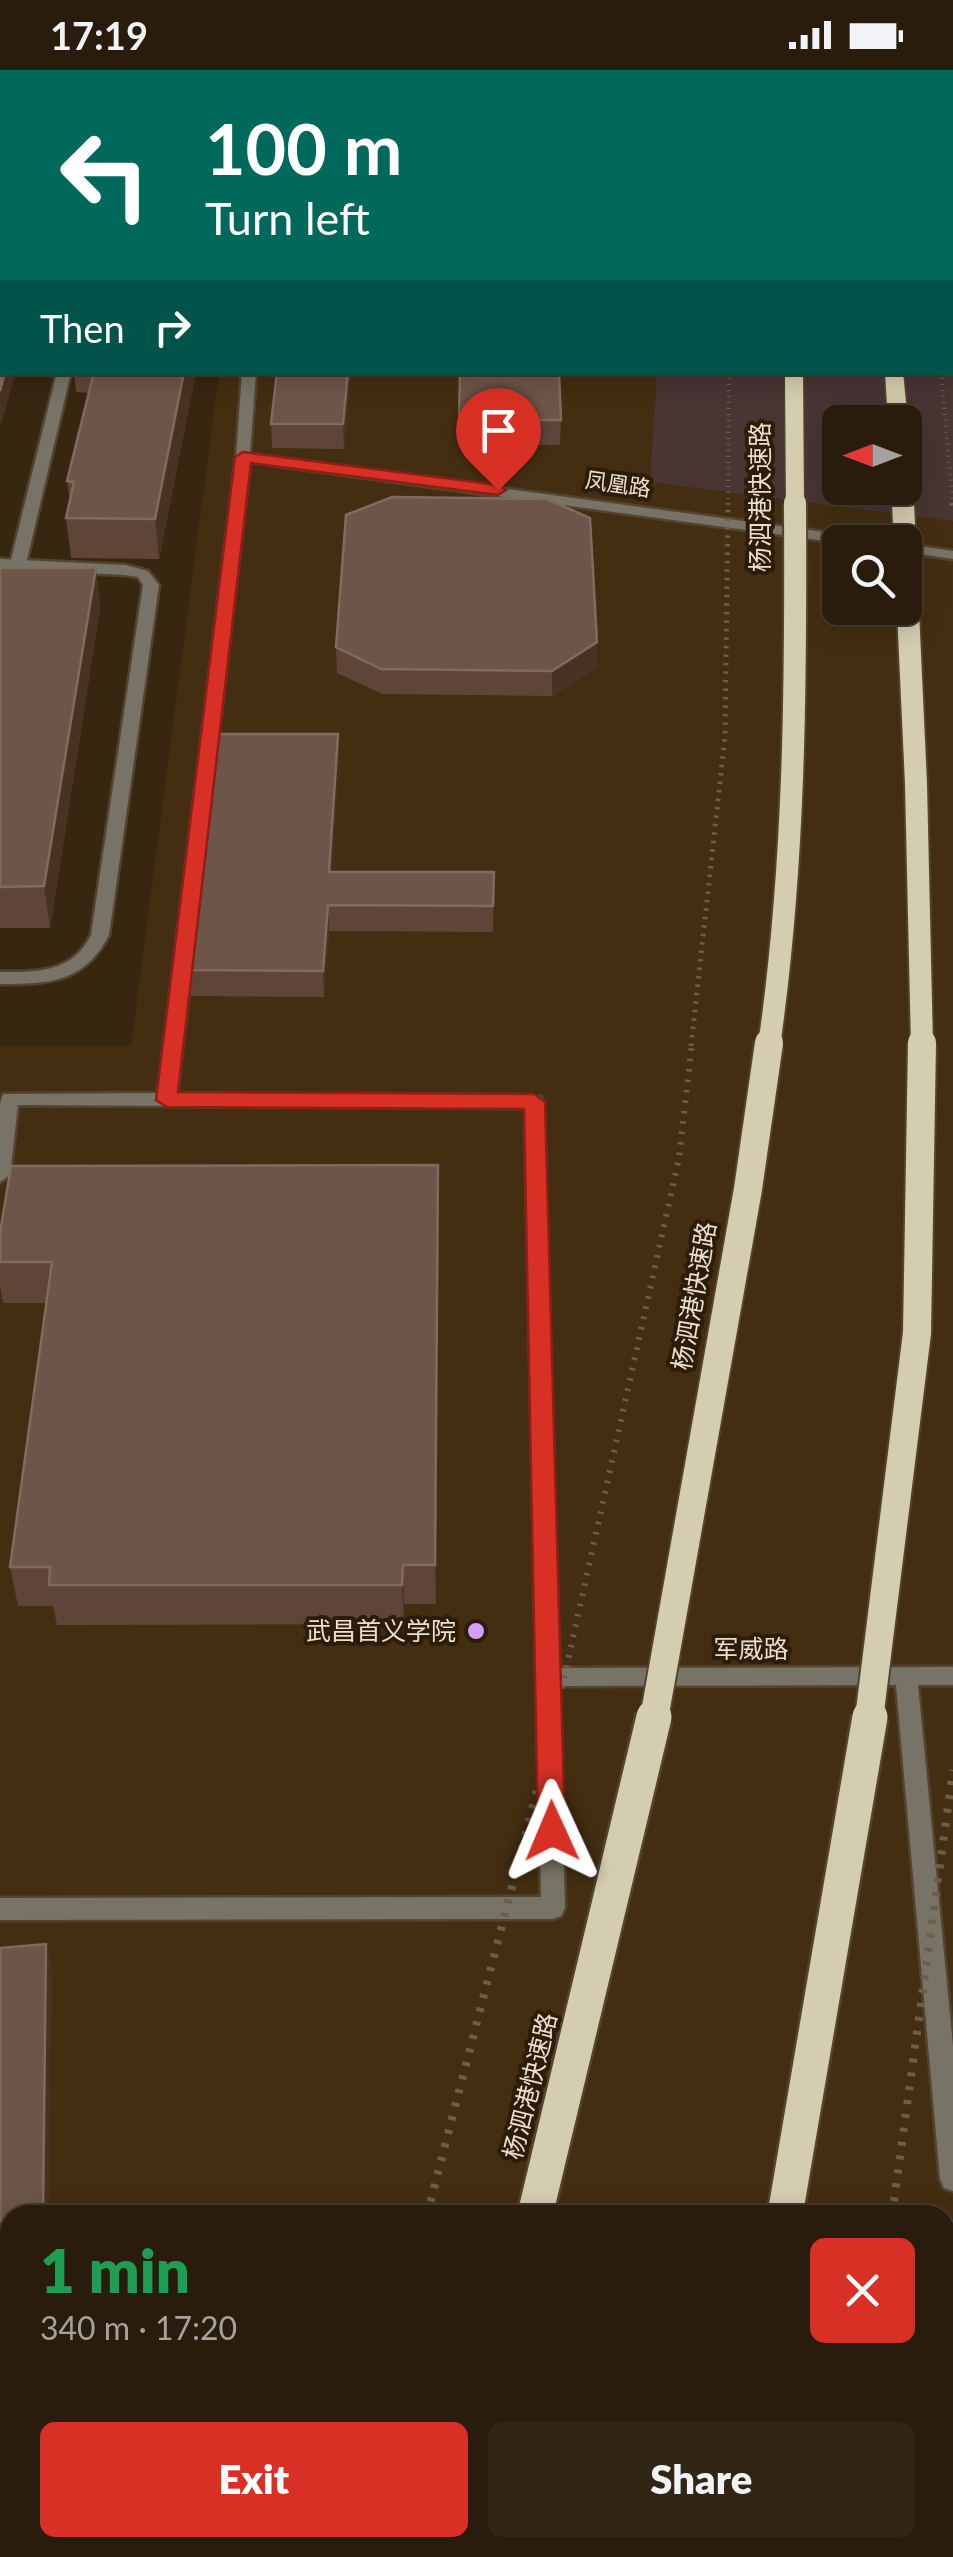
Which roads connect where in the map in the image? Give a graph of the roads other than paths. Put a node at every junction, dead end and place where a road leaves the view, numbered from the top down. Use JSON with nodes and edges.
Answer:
{"nodes":[{"id":1,"x":63,"y":375,"type":"edge"},
{"id":2,"x":249,"y":375,"type":"edge"},
{"id":3,"x":794,"y":375,"type":"edge"},
{"id":4,"x":894,"y":375,"type":"edge"},
{"id":5,"x":897,"y":405,"type":"edge"},
{"id":6,"x":243,"y":457,"type":"junction"},
{"id":7,"x":903,"y":505,"type":"edge"},
{"id":8,"x":822,"y":536,"type":"edge"},
{"id":9,"x":922,"y":550,"type":"edge"},
{"id":10,"x":953,"y":554,"type":"edge"},
{"id":11,"x":9,"y":564,"type":"edge"},
{"id":12,"x":0,"y":978,"type":"edge"},
{"id":13,"x":5,"y":1099,"type":"edge"},
{"id":14,"x":167,"y":1100,"type":"junction"},
{"id":15,"x":0,"y":1175,"type":"edge"},
{"id":16,"x":906,"y":1676,"type":"junction"},
{"id":17,"x":953,"y":1676,"type":"edge"},
{"id":18,"x":548,"y":1677,"type":"junction"},
{"id":19,"x":0,"y":1909,"type":"edge"},
{"id":20,"x":953,"y":2179,"type":"edge"},
{"id":21,"x":536,"y":2205,"type":"edge"},
{"id":22,"x":787,"y":2205,"type":"edge"}],
"edges":[{"from":1,"to":11,"type":"street"},
{"from":2,"to":6,"type":"street"},
{"from":3,"to":21,"type":"highway","name":"杨泗港快速路","bridge":true},
{"from":4,"to":5,"type":"highway"},
{"from":6,"to":8,"type":"street","name":"凤凰路"},
{"from":6,"to":14,"type":"street"},
{"from":7,"to":22,"type":"highway","bridge":true},
{"from":9,"to":10,"type":"street"},
{"from":11,"to":12,"type":"street"},
{"from":13,"to":14,"type":"street"},
{"from":13,"to":15,"type":"street"},
{"from":14,"to":18,"type":"street"},
{"from":16,"to":17,"type":"street","name":"军威路"},
{"from":16,"to":18,"type":"street","name":"军威路"},
{"from":16,"to":20,"type":"street"},
{"from":18,"to":19,"type":"street"}]}
